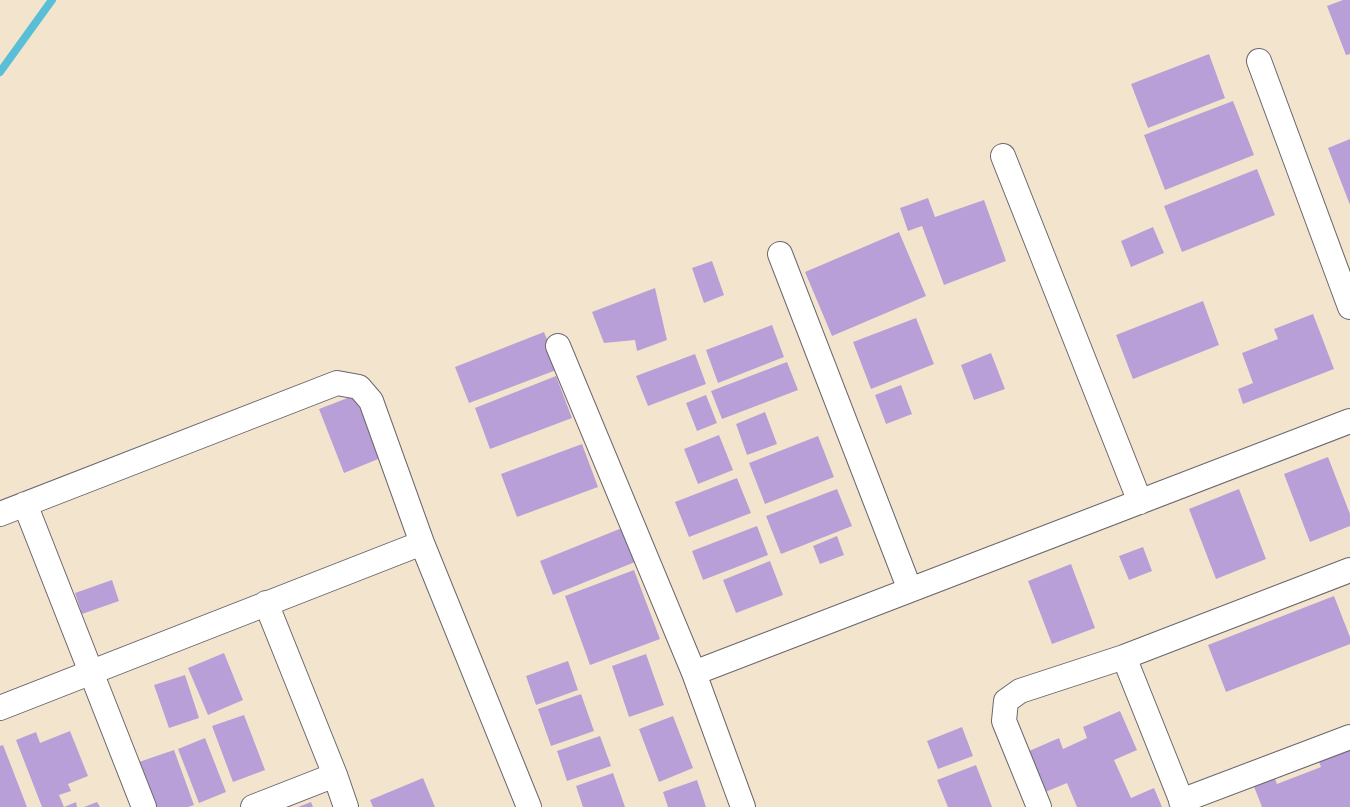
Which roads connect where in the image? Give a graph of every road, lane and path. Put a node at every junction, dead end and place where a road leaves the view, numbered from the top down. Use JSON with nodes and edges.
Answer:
{"nodes":[{"id":1,"x":1259,"y":61,"type":"dead end"},
{"id":2,"x":1003,"y":156,"type":"dead end"},
{"id":3,"x":780,"y":254,"type":"dead end"},
{"id":4,"x":1350,"y":307,"type":"edge"},
{"id":5,"x":558,"y":346,"type":"dead end"},
{"id":6,"x":1350,"y":421,"type":"edge"},
{"id":7,"x":1140,"y":502,"type":"junction"},
{"id":8,"x":24,"y":504,"type":"junction"},
{"id":9,"x":0,"y":514,"type":"edge"},
{"id":10,"x":422,"y":543,"type":"junction"},
{"id":11,"x":1350,"y":570,"type":"edge"},
{"id":12,"x":910,"y":590,"type":"junction"},
{"id":13,"x":266,"y":603,"type":"junction"},
{"id":14,"x":1124,"y":657,"type":"junction"},
{"id":15,"x":91,"y":672,"type":"junction"},
{"id":16,"x":694,"y":673,"type":"junction"},
{"id":17,"x":0,"y":708,"type":"edge"},
{"id":18,"x":1350,"y":737,"type":"edge"},
{"id":19,"x":335,"y":775,"type":"junction"},
{"id":20,"x":1183,"y":804,"type":"edge"},
{"id":21,"x":144,"y":807,"type":"edge"},
{"id":22,"x":253,"y":807,"type":"edge"},
{"id":23,"x":346,"y":807,"type":"edge"},
{"id":24,"x":529,"y":807,"type":"edge"},
{"id":25,"x":743,"y":807,"type":"edge"},
{"id":26,"x":1039,"y":807,"type":"edge"}],
"edges":[{"from":1,"to":4,"type":"street"},
{"from":2,"to":7,"type":"street"},
{"from":3,"to":12,"type":"street"},
{"from":5,"to":16,"type":"street"},
{"from":6,"to":7,"type":"street"},
{"from":7,"to":12,"type":"street"},
{"from":8,"to":9,"type":"street"},
{"from":8,"to":10,"type":"street"},
{"from":8,"to":15,"type":"street"},
{"from":10,"to":13,"type":"street"},
{"from":10,"to":24,"type":"street"},
{"from":11,"to":14,"type":"street"},
{"from":12,"to":16,"type":"street"},
{"from":13,"to":15,"type":"street"},
{"from":13,"to":19,"type":"street"},
{"from":14,"to":20,"type":"street"},
{"from":14,"to":26,"type":"street"},
{"from":15,"to":17,"type":"street"},
{"from":15,"to":21,"type":"street"},
{"from":16,"to":25,"type":"street"},
{"from":18,"to":20,"type":"street"},
{"from":19,"to":22,"type":"street"},
{"from":19,"to":23,"type":"street"}]}
